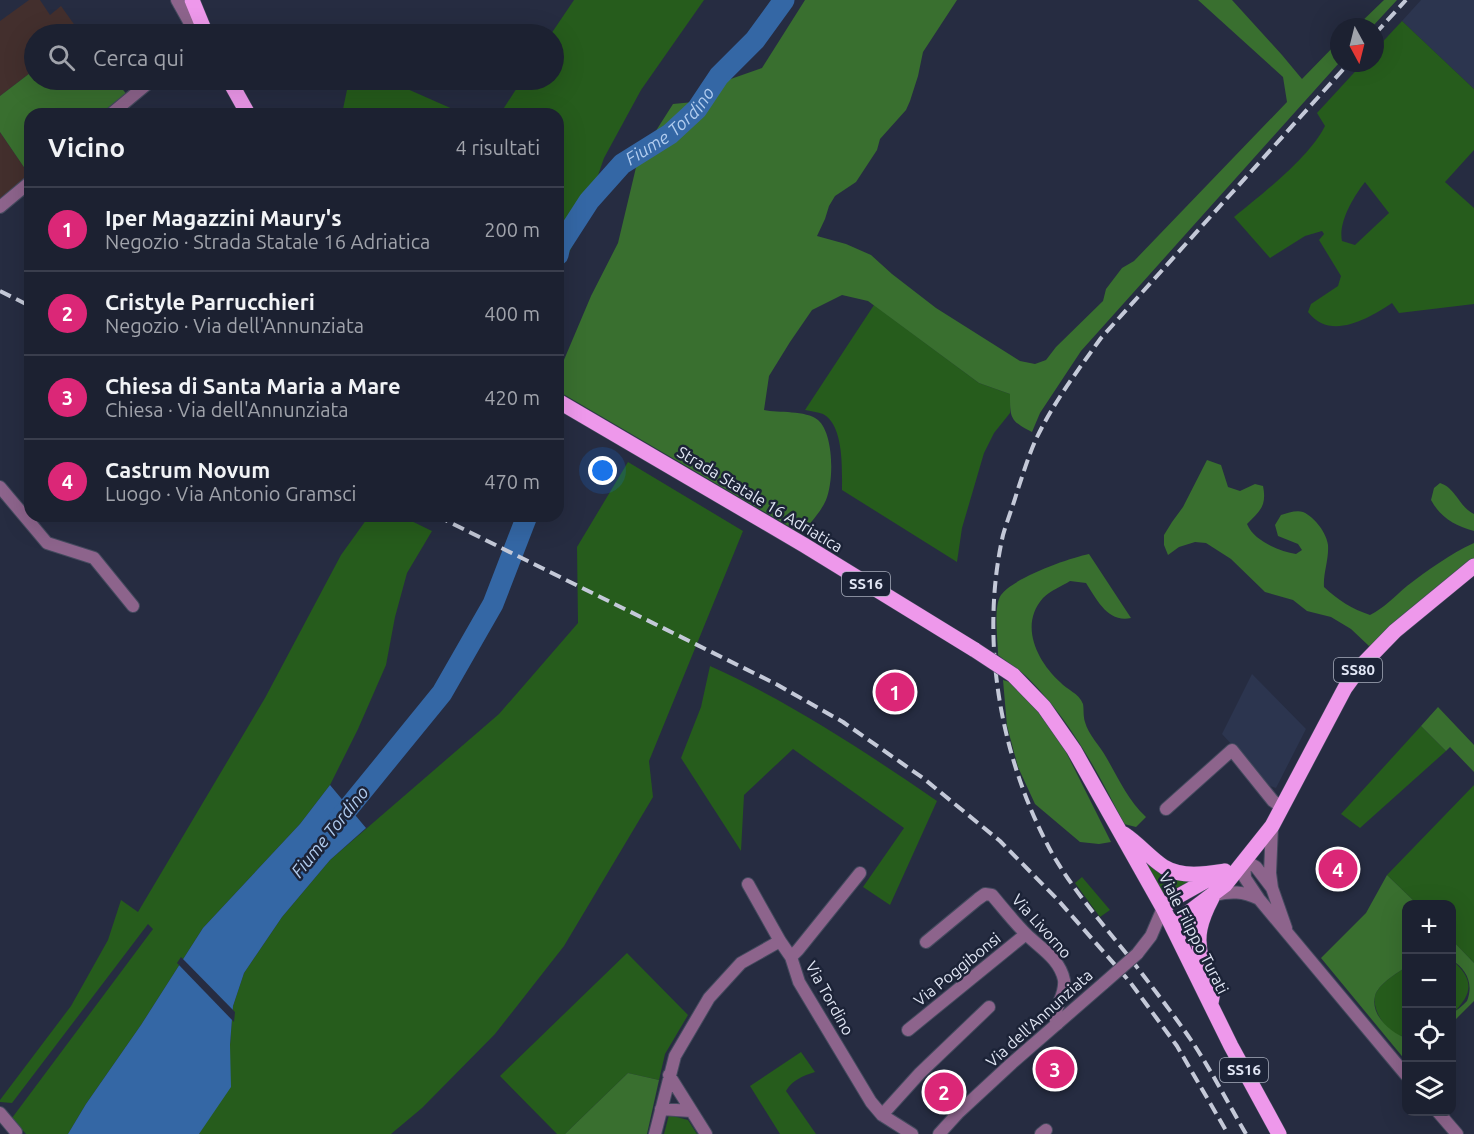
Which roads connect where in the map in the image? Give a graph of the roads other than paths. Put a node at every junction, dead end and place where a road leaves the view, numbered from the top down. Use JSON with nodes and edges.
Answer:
{"nodes":[{"id":1,"x":177,"y":0,"type":"edge"},
{"id":2,"x":192,"y":0,"type":"edge"},
{"id":3,"x":205,"y":0,"type":"edge"},
{"id":4,"x":195,"y":24,"type":"edge"},
{"id":5,"x":200,"y":24,"type":"edge"},
{"id":6,"x":204,"y":24,"type":"edge"},
{"id":7,"x":140,"y":90,"type":"edge"},
{"id":8,"x":235,"y":90,"type":"edge"},
{"id":9,"x":118,"y":108,"type":"edge"},
{"id":10,"x":245,"y":108,"type":"edge"},
{"id":11,"x":24,"y":187,"type":"edge"},
{"id":12,"x":0,"y":207,"type":"edge"},
{"id":13,"x":564,"y":405,"type":"edge"},
{"id":14,"x":0,"y":487,"type":"edge"},
{"id":15,"x":24,"y":516,"type":"edge"},
{"id":16,"x":29,"y":522,"type":"edge"},
{"id":17,"x":1474,"y":566,"type":"edge"},
{"id":18,"x":133,"y":606,"type":"dead end"},
{"id":19,"x":1074,"y":750,"type":"joint"},
{"id":20,"x":1282,"y":807,"type":"junction"},
{"id":21,"x":1166,"y":809,"type":"dead end"},
{"id":22,"x":1272,"y":826,"type":"junction"},
{"id":23,"x":1119,"y":831,"type":"junction"},
{"id":24,"x":1244,"y":860,"type":"junction"},
{"id":25,"x":1225,"y":871,"type":"junction"},
{"id":26,"x":860,"y":873,"type":"dead end"},
{"id":27,"x":748,"y":884,"type":"dead end"},
{"id":28,"x":1272,"y":888,"type":"junction"},
{"id":29,"x":1214,"y":895,"type":"junction"},
{"id":30,"x":1258,"y":899,"type":"junction"},
{"id":31,"x":1163,"y":908,"type":"junction"},
{"id":32,"x":1172,"y":926,"type":"junction"},
{"id":33,"x":1026,"y":934,"type":"junction"},
{"id":34,"x":1288,"y":934,"type":"junction"},
{"id":35,"x":780,"y":941,"type":"junction"},
{"id":36,"x":926,"y":942,"type":"dead end"},
{"id":37,"x":1137,"y":954,"type":"junction"},
{"id":38,"x":791,"y":957,"type":"junction"},
{"id":39,"x":1211,"y":1005,"type":"junction"},
{"id":40,"x":989,"y":1007,"type":"dead end"},
{"id":41,"x":1057,"y":1024,"type":"junction"},
{"id":42,"x":908,"y":1030,"type":"dead end"},
{"id":43,"x":1402,"y":1069,"type":"edge"},
{"id":44,"x":669,"y":1075,"type":"junction"},
{"id":45,"x":661,"y":1108,"type":"junction"},
{"id":46,"x":691,"y":1111,"type":"junction"},
{"id":47,"x":1,"y":1114,"type":"edge"},
{"id":48,"x":882,"y":1115,"type":"junction"},
{"id":49,"x":1441,"y":1116,"type":"edge"},
{"id":50,"x":16,"y":1132,"type":"dead end"},
{"id":51,"x":655,"y":1134,"type":"edge"},
{"id":52,"x":706,"y":1134,"type":"edge"},
{"id":53,"x":912,"y":1134,"type":"edge"},
{"id":54,"x":939,"y":1134,"type":"edge"},
{"id":55,"x":1279,"y":1134,"type":"edge"},
{"id":56,"x":1457,"y":1134,"type":"edge"}],
"edges":[{"from":1,"to":4,"type":"street"},
{"from":2,"to":5,"type":"main road"},
{"from":3,"to":6,"type":"main road"},
{"from":7,"to":9,"type":"street"},
{"from":8,"to":10,"type":"main road"},
{"from":11,"to":12,"type":"street"},
{"from":13,"to":19,"type":"main road","name":"Strada Statale 16 Adriatica","number":"SS16","bridge":true},
{"from":14,"to":15,"type":"street"},
{"from":16,"to":18,"type":"street"},
{"from":17,"to":20,"type":"main road","number":"SS80"},
{"from":19,"to":23,"type":"main road","name":"Viale Filippo Turati","number":"SS16"},
{"from":20,"to":21,"type":"street"},
{"from":20,"to":22,"type":"main road","number":"SS80"},
{"from":22,"to":24,"type":"main road","number":"SS80"},
{"from":22,"to":28,"type":"street"},
{"from":23,"to":25,"type":"main road","number":"SS80"},
{"from":23,"to":31,"type":"main road","name":"Viale Filippo Turati","number":"SS16"},
{"from":24,"to":25,"type":"main road","number":"SS80"},
{"from":24,"to":28,"type":"street"},
{"from":24,"to":29,"type":"main road","number":"SS80"},
{"from":24,"to":30,"type":"street"},
{"from":25,"to":31,"type":"main road","number":"SS80"},
{"from":26,"to":38,"type":"street","name":"Via Tordino"},
{"from":27,"to":35,"type":"street"},
{"from":28,"to":34,"type":"street"},
{"from":29,"to":30,"type":"street"},
{"from":29,"to":32,"type":"main road","number":"SS80"},
{"from":29,"to":39,"type":"main road","number":"SS80"},
{"from":30,"to":34,"type":"street"},
{"from":31,"to":32,"type":"main road","name":"Viale Filippo Turati","number":"SS16"},
{"from":31,"to":37,"type":"street","name":"Via dell'Annunziata"},
{"from":32,"to":37,"type":"street","name":"Via dell'Annunziata"},
{"from":32,"to":39,"type":"main road","name":"Viale Filippo Turati","number":"SS16"},
{"from":33,"to":36,"type":"street","name":"Via Livorno"},
{"from":33,"to":41,"type":"street","name":"Via Livorno"},
{"from":33,"to":42,"type":"street","name":"Via Poggibonsi"},
{"from":34,"to":43,"type":"street"},
{"from":35,"to":38,"type":"street"},
{"from":35,"to":44,"type":"street"},
{"from":37,"to":41,"type":"street","name":"Via dell'Annunziata","bridge":true},
{"from":38,"to":48,"type":"street","name":"Via Tordino"},
{"from":39,"to":55,"type":"main road","name":"Viale Filippo Turati","number":"SS16"},
{"from":40,"to":48,"type":"street"},
{"from":41,"to":54,"type":"street","name":"Via dell'Annunziata"},
{"from":44,"to":45,"type":"street"},
{"from":44,"to":46,"type":"street"},
{"from":45,"to":46,"type":"street"},
{"from":45,"to":51,"type":"street"},
{"from":46,"to":52,"type":"street"},
{"from":47,"to":50,"type":"street"},
{"from":48,"to":53,"type":"street","name":"Via Tordino"},
{"from":49,"to":56,"type":"street"}]}
